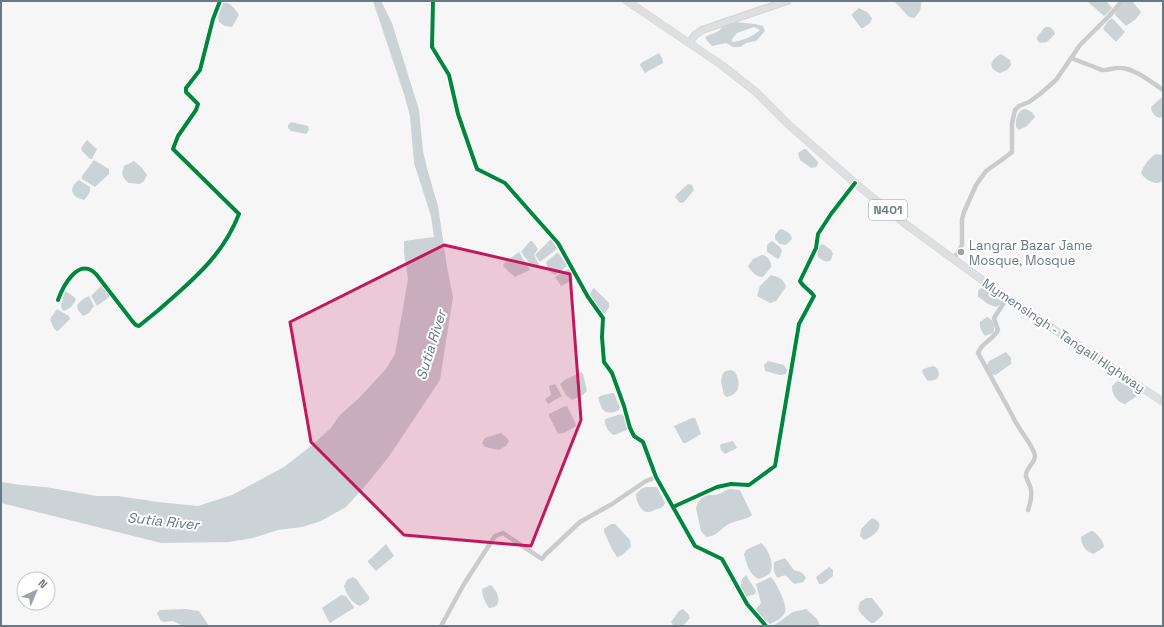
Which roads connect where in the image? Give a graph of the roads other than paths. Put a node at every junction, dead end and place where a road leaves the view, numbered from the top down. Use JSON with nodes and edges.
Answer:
{"nodes":[{"id":1,"x":220,"y":1,"type":"edge"},
{"id":2,"x":433,"y":1,"type":"edge"},
{"id":3,"x":627,"y":1,"type":"edge"},
{"id":4,"x":787,"y":1,"type":"edge"},
{"id":5,"x":1122,"y":1,"type":"edge"},
{"id":6,"x":690,"y":42,"type":"junction"},
{"id":7,"x":1071,"y":58,"type":"junction"},
{"id":8,"x":1163,"y":90,"type":"edge"},
{"id":9,"x":855,"y":183,"type":"junction"},
{"id":10,"x":954,"y":259,"type":"junction"},
{"id":11,"x":1007,"y":298,"type":"junction"},
{"id":12,"x":58,"y":300,"type":"dead end"},
{"id":13,"x":1163,"y":402,"type":"edge"},
{"id":14,"x":656,"y":477,"type":"junction"},
{"id":15,"x":673,"y":506,"type":"junction"},
{"id":16,"x":1028,"y":510,"type":"dead end"},
{"id":17,"x":441,"y":626,"type":"edge"},
{"id":18,"x":766,"y":626,"type":"edge"}],
"edges":[{"from":1,"to":12,"type":"street"},
{"from":2,"to":14,"type":"street"},
{"from":3,"to":6,"type":"highway","name":"Mymensingh - Tangail Highway","number":"N401"},
{"from":4,"to":6,"type":"main road"},
{"from":5,"to":7,"type":"street"},
{"from":6,"to":9,"type":"highway","name":"Mymensingh - Tangail Highway","number":"N401"},
{"from":7,"to":8,"type":"street"},
{"from":7,"to":10,"type":"street"},
{"from":9,"to":10,"type":"highway","name":"Mymensingh - Tangail Highway","number":"N401"},
{"from":9,"to":15,"type":"street"},
{"from":10,"to":11,"type":"highway","name":"Mymensingh - Tangail Highway","number":"N401"},
{"from":11,"to":13,"type":"highway","name":"Mymensingh - Tangail Highway","number":"N401"},
{"from":11,"to":16,"type":"street"},
{"from":14,"to":15,"type":"street"},
{"from":14,"to":17,"type":"street"},
{"from":15,"to":18,"type":"street"}]}
